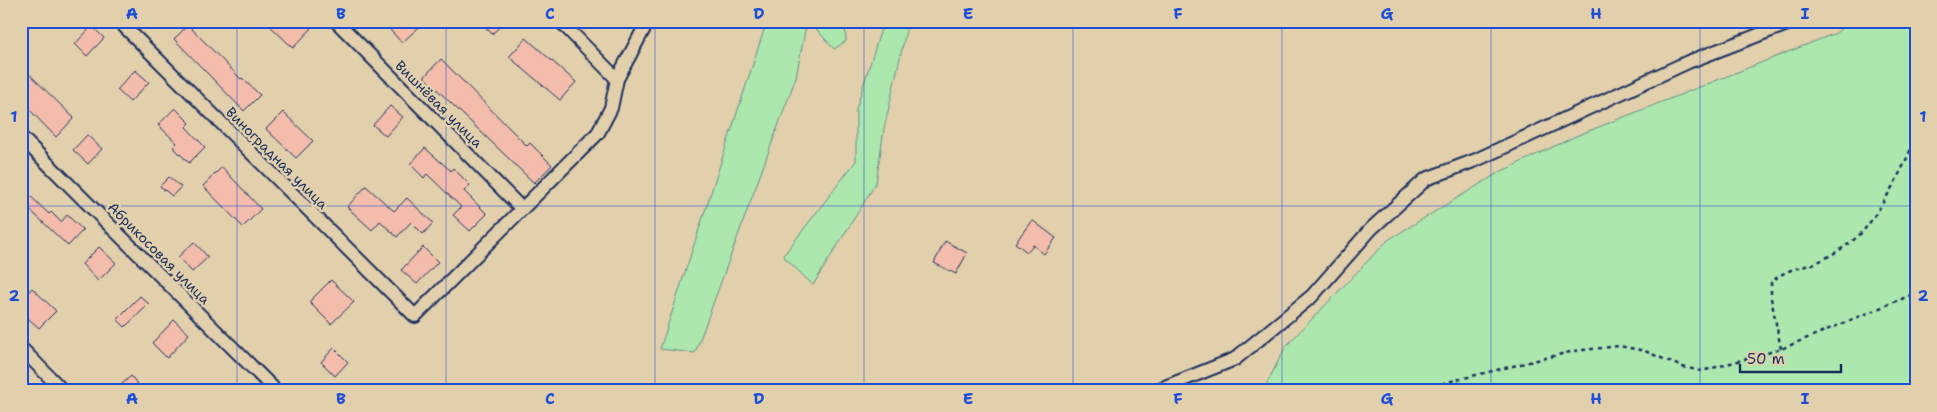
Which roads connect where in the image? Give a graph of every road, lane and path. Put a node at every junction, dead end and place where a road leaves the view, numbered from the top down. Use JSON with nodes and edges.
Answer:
{"nodes":[{"id":1,"x":119,"y":21,"type":"edge"},
{"id":2,"x":336,"y":21,"type":"edge"},
{"id":3,"x":560,"y":21,"type":"edge"},
{"id":4,"x":648,"y":21,"type":"edge"},
{"id":5,"x":1795,"y":21,"type":"edge"},
{"id":6,"x":617,"y":79,"type":"junction"},
{"id":7,"x":1916,"y":134,"type":"edge"},
{"id":8,"x":21,"y":137,"type":"edge"},
{"id":9,"x":522,"y":208,"type":"junction"},
{"id":10,"x":1916,"y":293,"type":"edge"},
{"id":11,"x":21,"y":348,"type":"edge"},
{"id":12,"x":1781,"y":349,"type":"junction"},
{"id":13,"x":63,"y":391,"type":"edge"},
{"id":14,"x":276,"y":391,"type":"edge"},
{"id":15,"x":1155,"y":391,"type":"edge"},
{"id":16,"x":1411,"y":391,"type":"edge"}],
"edges":[{"from":1,"to":9,"type":"street","name":"Виноградная улица"},
{"from":2,"to":9,"type":"street","name":"Вишнёвая улица"},
{"from":3,"to":6,"type":"street"},
{"from":4,"to":6,"type":"street"},
{"from":5,"to":15,"type":"street"},
{"from":6,"to":9,"type":"street"},
{"from":7,"to":12,"type":"path"},
{"from":8,"to":14,"type":"street","name":"Абрикосовая улица"},
{"from":10,"to":12,"type":"path"},
{"from":11,"to":13,"type":"street"},
{"from":12,"to":16,"type":"path"}]}
